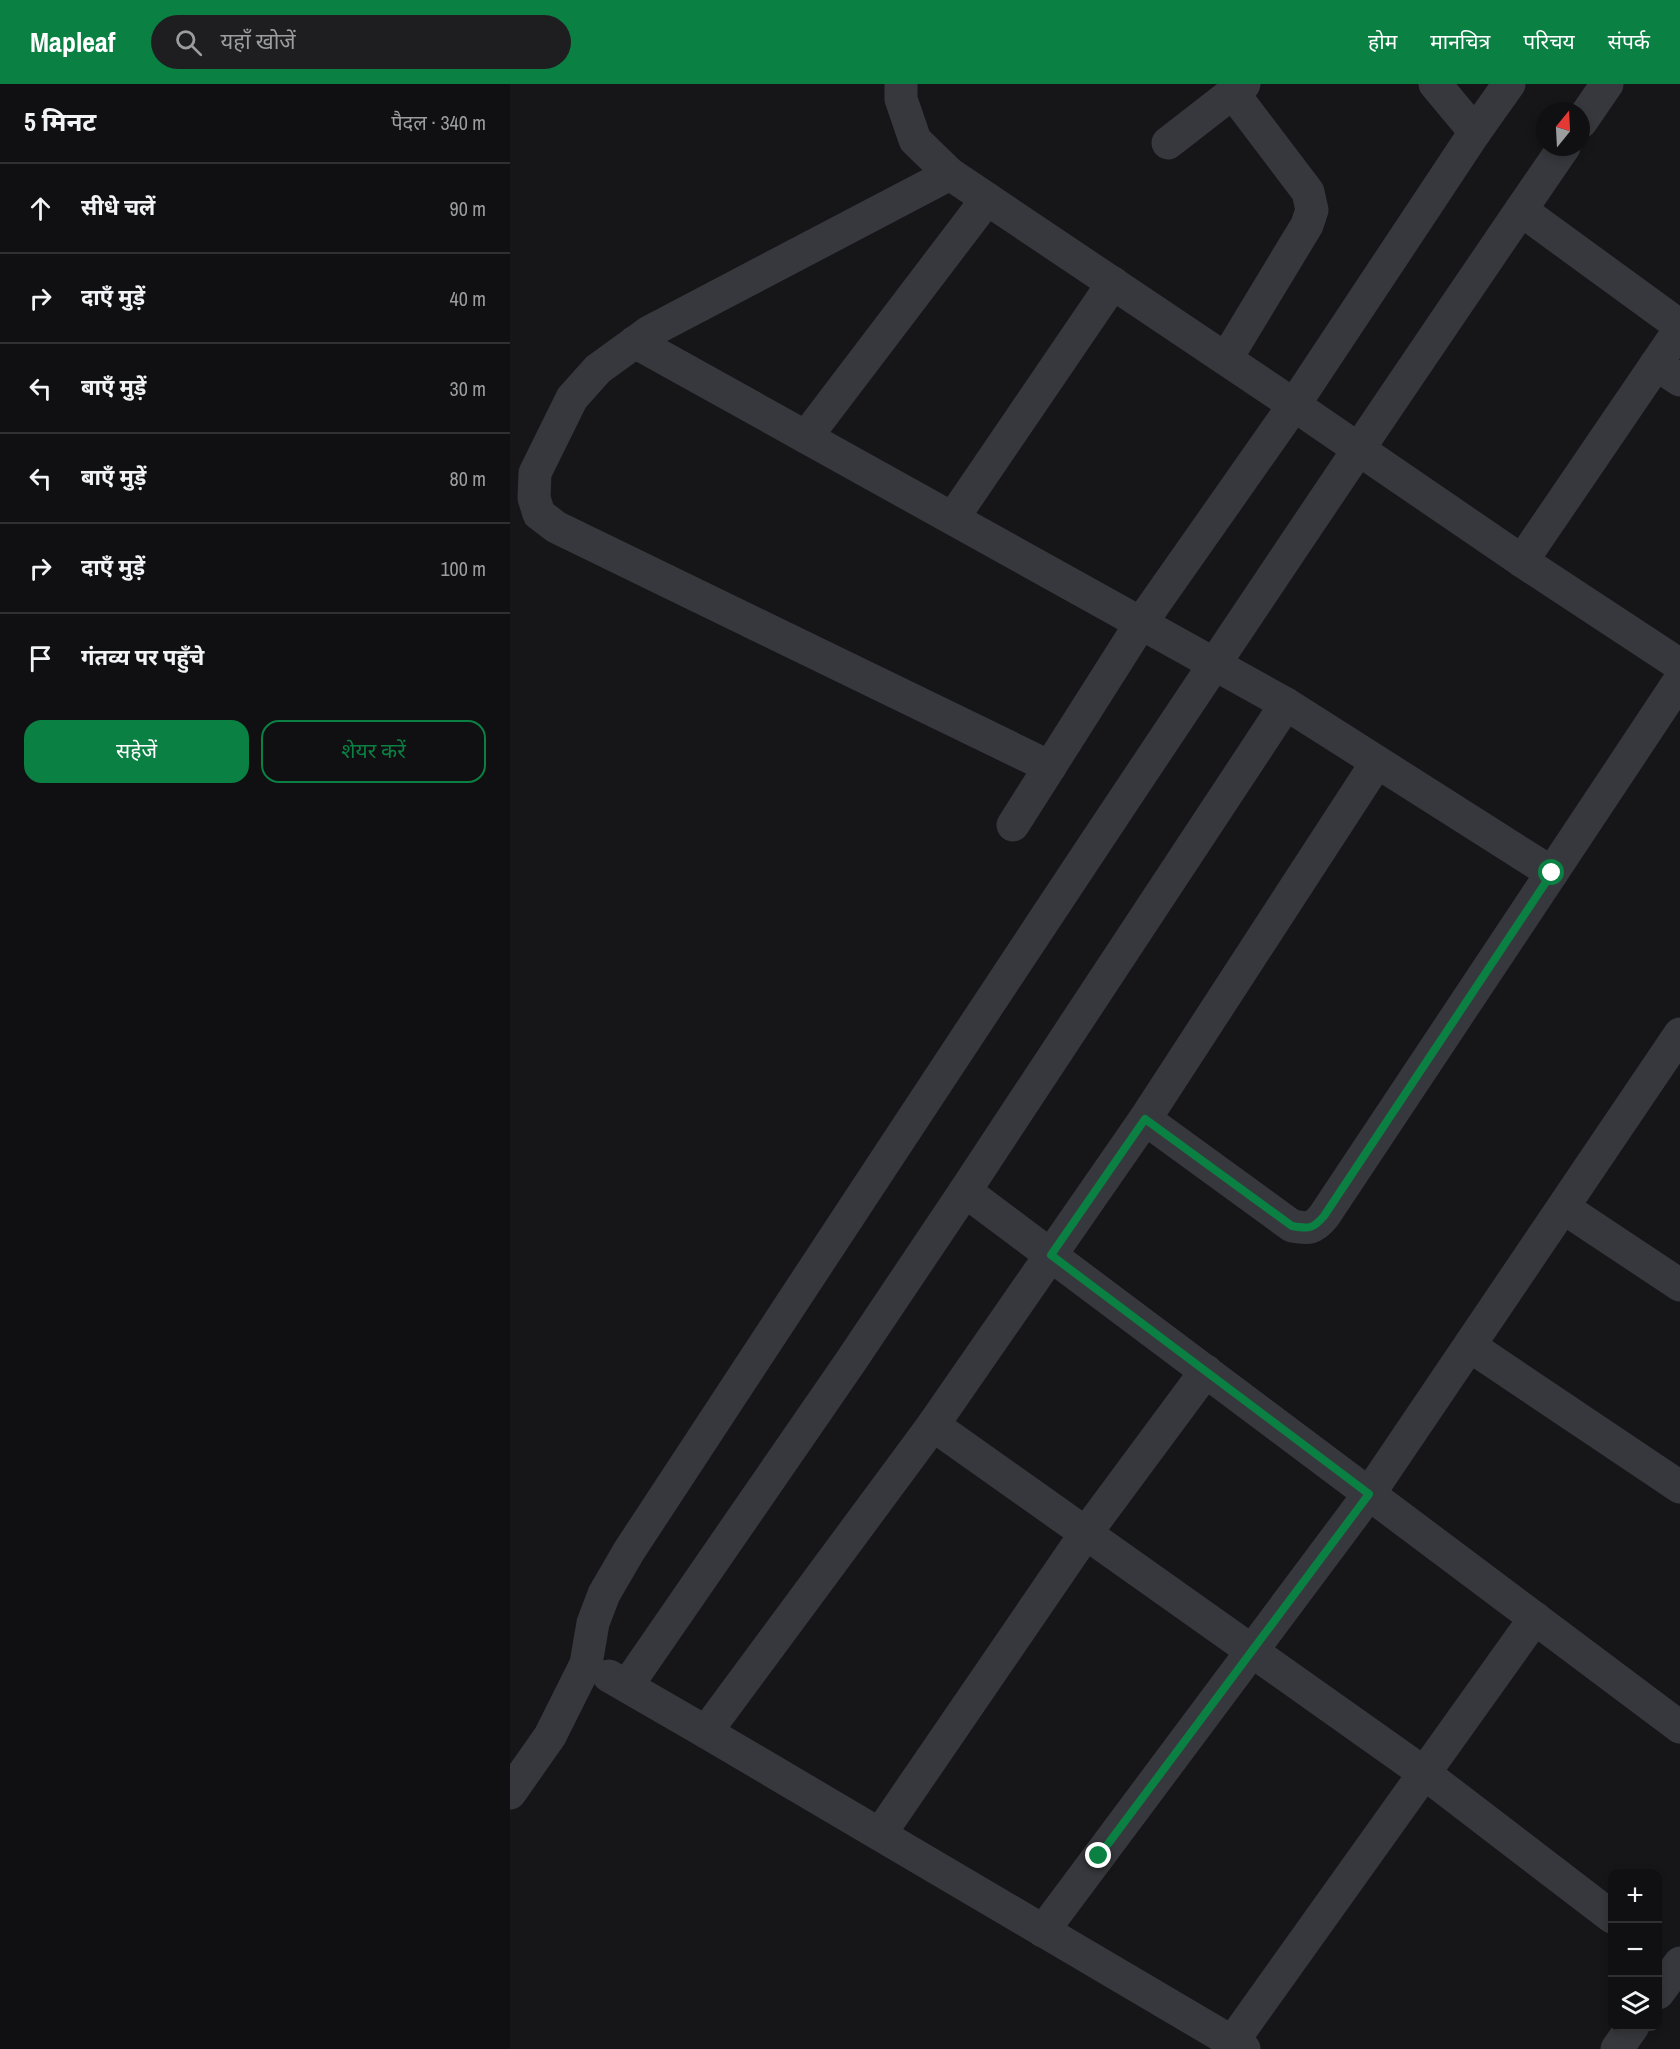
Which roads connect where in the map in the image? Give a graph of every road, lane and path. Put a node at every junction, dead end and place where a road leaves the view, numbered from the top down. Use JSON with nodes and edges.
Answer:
{"nodes":[{"id":1,"x":901,"y":84,"type":"edge"},
{"id":2,"x":1434,"y":84,"type":"edge"},
{"id":3,"x":1509,"y":84,"type":"edge"},
{"id":4,"x":1607,"y":84,"type":"edge"},
{"id":5,"x":1239,"y":88,"type":"edge"},
{"id":6,"x":1590,"y":109,"type":"edge"},
{"id":7,"x":1475,"y":132,"type":"junction"},
{"id":8,"x":1168,"y":143,"type":"dead end"},
{"id":9,"x":1558,"y":156,"type":"edge"},
{"id":10,"x":950,"y":174,"type":"junction"},
{"id":11,"x":987,"y":199,"type":"junction"},
{"id":12,"x":1521,"y":210,"type":"junction"},
{"id":13,"x":1113,"y":283,"type":"junction"},
{"id":14,"x":1680,"y":328,"type":"edge"},
{"id":15,"x":635,"y":342,"type":"junction"},
{"id":16,"x":1226,"y":359,"type":"junction"},
{"id":17,"x":1668,"y":372,"type":"edge"},
{"id":18,"x":1294,"y":405,"type":"junction"},
{"id":19,"x":806,"y":437,"type":"junction"},
{"id":20,"x":1358,"y":448,"type":"junction"},
{"id":21,"x":953,"y":518,"type":"junction"},
{"id":22,"x":1522,"y":561,"type":"junction"},
{"id":23,"x":1141,"y":622,"type":"junction"},
{"id":24,"x":1215,"y":664,"type":"junction"},
{"id":25,"x":1680,"y":665,"type":"edge"},
{"id":26,"x":1680,"y":680,"type":"edge"},
{"id":27,"x":1286,"y":704,"type":"junction"},
{"id":28,"x":1377,"y":762,"type":"junction"},
{"id":29,"x":1050,"y":767,"type":"junction"},
{"id":30,"x":1013,"y":825,"type":"dead end"},
{"id":31,"x":1552,"y":873,"type":"junction"},
{"id":32,"x":1680,"y":1034,"type":"edge"},
{"id":33,"x":1145,"y":1119,"type":"junction"},
{"id":34,"x":965,"y":1191,"type":"junction"},
{"id":35,"x":1564,"y":1208,"type":"junction"},
{"id":36,"x":1051,"y":1255,"type":"junction"},
{"id":37,"x":1680,"y":1285,"type":"edge"},
{"id":38,"x":1470,"y":1346,"type":"junction"},
{"id":39,"x":1206,"y":1371,"type":"junction"},
{"id":40,"x":933,"y":1425,"type":"junction"},
{"id":41,"x":1680,"y":1487,"type":"edge"},
{"id":42,"x":1369,"y":1494,"type":"junction"},
{"id":43,"x":1086,"y":1533,"type":"junction"},
{"id":44,"x":1535,"y":1618,"type":"junction"},
{"id":45,"x":1253,"y":1652,"type":"junction"},
{"id":46,"x":586,"y":1664,"type":"junction"},
{"id":47,"x":627,"y":1686,"type":"junction"},
{"id":48,"x":1680,"y":1727,"type":"edge"},
{"id":49,"x":706,"y":1732,"type":"junction"},
{"id":50,"x":1424,"y":1773,"type":"junction"},
{"id":51,"x":510,"y":1793,"type":"edge"},
{"id":52,"x":880,"y":1834,"type":"junction"},
{"id":53,"x":1608,"y":1914,"type":"edge"},
{"id":54,"x":1043,"y":1930,"type":"junction"},
{"id":55,"x":1674,"y":1962,"type":"edge"},
{"id":56,"x":1662,"y":1985,"type":"edge"},
{"id":57,"x":1630,"y":2031,"type":"edge"},
{"id":58,"x":1239,"y":2045,"type":"edge"},
{"id":59,"x":1617,"y":2049,"type":"edge"}],
"edges":[{"from":1,"to":10,"type":"street"},
{"from":2,"to":7,"type":"street"},
{"from":3,"to":7,"type":"street"},
{"from":4,"to":6,"type":"street"},
{"from":5,"to":8,"type":"street"},
{"from":5,"to":16,"type":"street"},
{"from":7,"to":18,"type":"street"},
{"from":9,"to":12,"type":"street"},
{"from":10,"to":11,"type":"street"},
{"from":10,"to":15,"type":"street"},
{"from":11,"to":13,"type":"street"},
{"from":11,"to":19,"type":"street"},
{"from":12,"to":14,"type":"street"},
{"from":12,"to":20,"type":"street"},
{"from":13,"to":16,"type":"street"},
{"from":13,"to":21,"type":"street"},
{"from":14,"to":17,"type":"street"},
{"from":15,"to":19,"type":"street"},
{"from":15,"to":29,"type":"street"},
{"from":16,"to":18,"type":"street"},
{"from":17,"to":22,"type":"street"},
{"from":18,"to":20,"type":"street"},
{"from":18,"to":23,"type":"street"},
{"from":19,"to":21,"type":"street"},
{"from":20,"to":22,"type":"street"},
{"from":20,"to":24,"type":"street"},
{"from":21,"to":23,"type":"street"},
{"from":22,"to":25,"type":"street"},
{"from":23,"to":24,"type":"street"},
{"from":23,"to":29,"type":"street"},
{"from":24,"to":27,"type":"street"},
{"from":24,"to":46,"type":"street"},
{"from":26,"to":31,"type":"street"},
{"from":27,"to":28,"type":"street"},
{"from":27,"to":34,"type":"street"},
{"from":28,"to":31,"type":"street"},
{"from":28,"to":33,"type":"street"},
{"from":29,"to":30,"type":"street"},
{"from":31,"to":33,"type":"street"},
{"from":32,"to":35,"type":"street"},
{"from":33,"to":36,"type":"street"},
{"from":34,"to":36,"type":"street"},
{"from":34,"to":47,"type":"street"},
{"from":35,"to":37,"type":"street"},
{"from":35,"to":38,"type":"street"},
{"from":36,"to":39,"type":"street"},
{"from":36,"to":40,"type":"street"},
{"from":38,"to":41,"type":"street"},
{"from":38,"to":42,"type":"street"},
{"from":39,"to":42,"type":"street"},
{"from":39,"to":43,"type":"street"},
{"from":40,"to":43,"type":"street"},
{"from":40,"to":49,"type":"street"},
{"from":42,"to":44,"type":"street"},
{"from":42,"to":45,"type":"street"},
{"from":43,"to":45,"type":"street"},
{"from":43,"to":52,"type":"street"},
{"from":44,"to":48,"type":"street"},
{"from":44,"to":50,"type":"street"},
{"from":45,"to":50,"type":"street"},
{"from":45,"to":54,"type":"street"},
{"from":46,"to":47,"type":"street"},
{"from":46,"to":51,"type":"street"},
{"from":47,"to":49,"type":"street"},
{"from":49,"to":52,"type":"street"},
{"from":50,"to":53,"type":"street"},
{"from":50,"to":58,"type":"street"},
{"from":52,"to":54,"type":"street"},
{"from":54,"to":58,"type":"street"},
{"from":55,"to":56,"type":"street"},
{"from":57,"to":59,"type":"street"}]}
